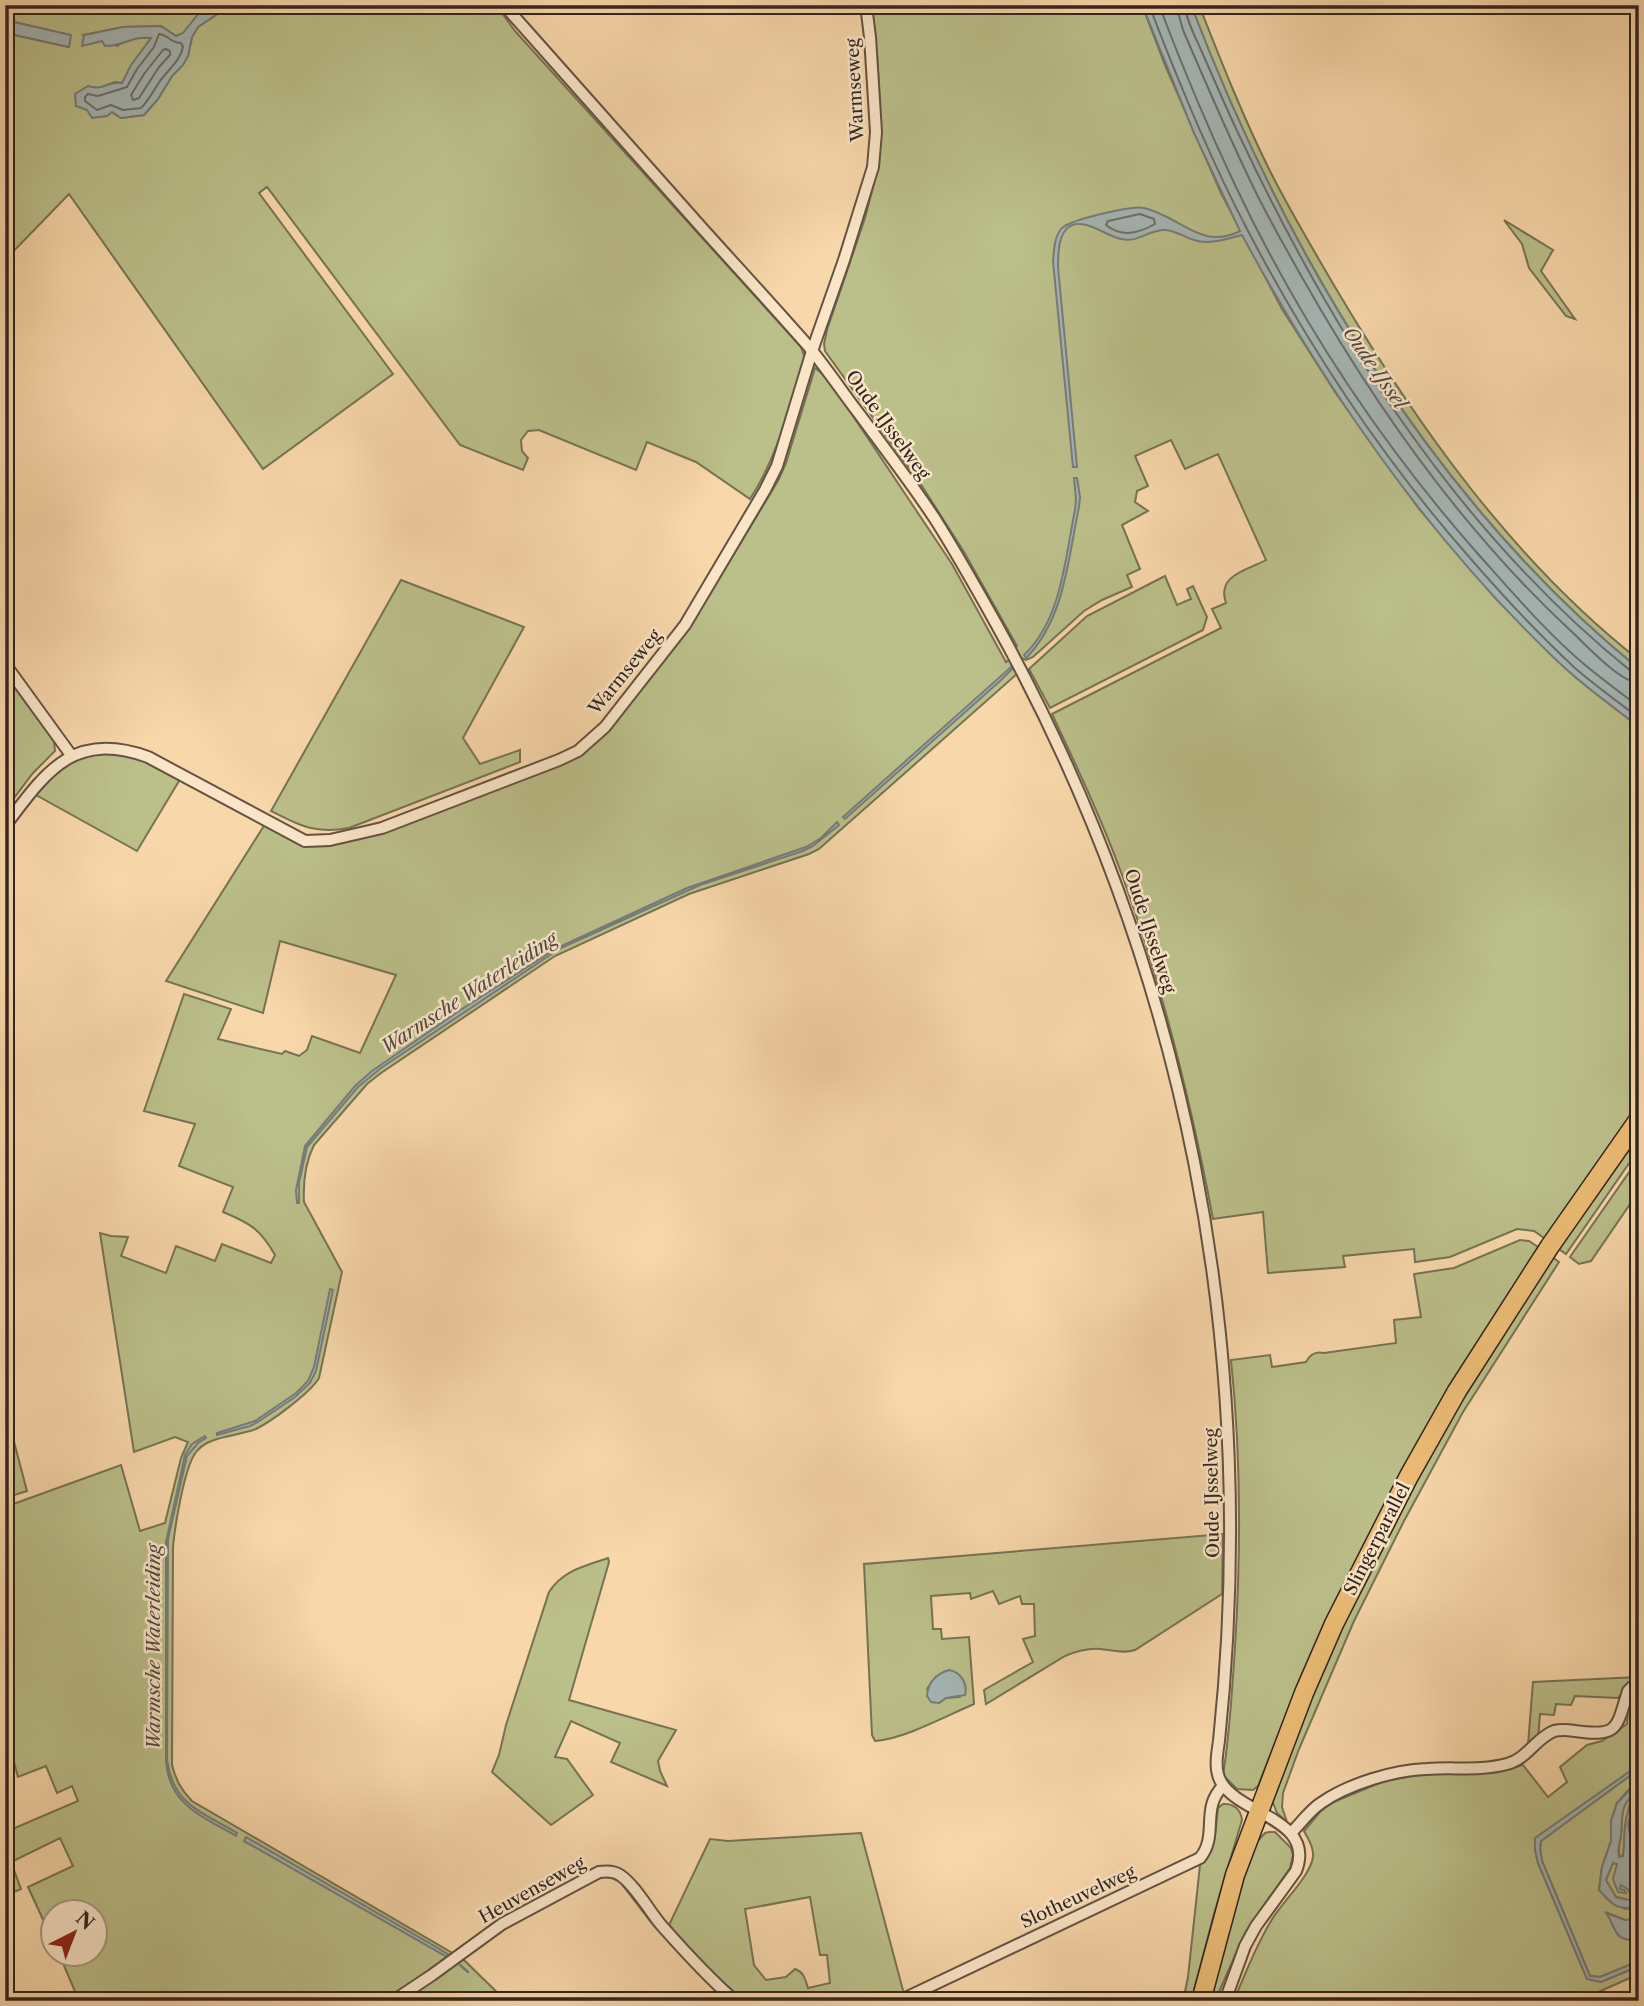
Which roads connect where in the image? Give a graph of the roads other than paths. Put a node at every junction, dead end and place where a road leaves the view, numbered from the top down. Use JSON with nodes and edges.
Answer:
{"nodes":[{"id":1,"x":504,"y":5,"type":"edge"},
{"id":2,"x":866,"y":5,"type":"edge"},
{"id":3,"x":812,"y":351,"type":"junction"},
{"id":4,"x":5,"y":664,"type":"edge"},
{"id":5,"x":71,"y":755,"type":"junction"},
{"id":6,"x":5,"y":826,"type":"edge"},
{"id":7,"x":1639,"y":1118,"type":"edge"},
{"id":8,"x":1639,"y":1684,"type":"edge"},
{"id":9,"x":1223,"y":1786,"type":"junction"},
{"id":10,"x":1259,"y":1810,"type":"junction"},
{"id":11,"x":1291,"y":1833,"type":"junction"},
{"id":12,"x":5,"y":1988,"type":"edge"},
{"id":13,"x":13,"y":2001,"type":"edge"},
{"id":14,"x":393,"y":2001,"type":"edge"},
{"id":15,"x":735,"y":2001,"type":"edge"},
{"id":16,"x":899,"y":2001,"type":"edge"},
{"id":17,"x":1201,"y":2001,"type":"edge"},
{"id":18,"x":1225,"y":2001,"type":"edge"}],
"edges":[{"from":1,"to":3,"type":"street","name":"Oude IJsselweg"},
{"from":2,"to":3,"type":"street","name":"Warmseweg"},
{"from":3,"to":5,"type":"street","name":"Warmseweg"},
{"from":3,"to":9,"type":"street","name":"Oude IJsselweg"},
{"from":4,"to":5,"type":"street"},
{"from":5,"to":6,"type":"street","name":"Warmseweg"},
{"from":7,"to":10,"type":"main road","name":"Slingerparallel"},
{"from":8,"to":11,"type":"street"},
{"from":9,"to":10,"type":"street"},
{"from":9,"to":16,"type":"street","name":"Slotheuvelweg"},
{"from":10,"to":11,"type":"street"},
{"from":10,"to":17,"type":"main road","name":"Slingerparallel"},
{"from":11,"to":18,"type":"street"},
{"from":12,"to":13,"type":"street"},
{"from":14,"to":15,"type":"street","name":"Heuvenseweg"}]}
